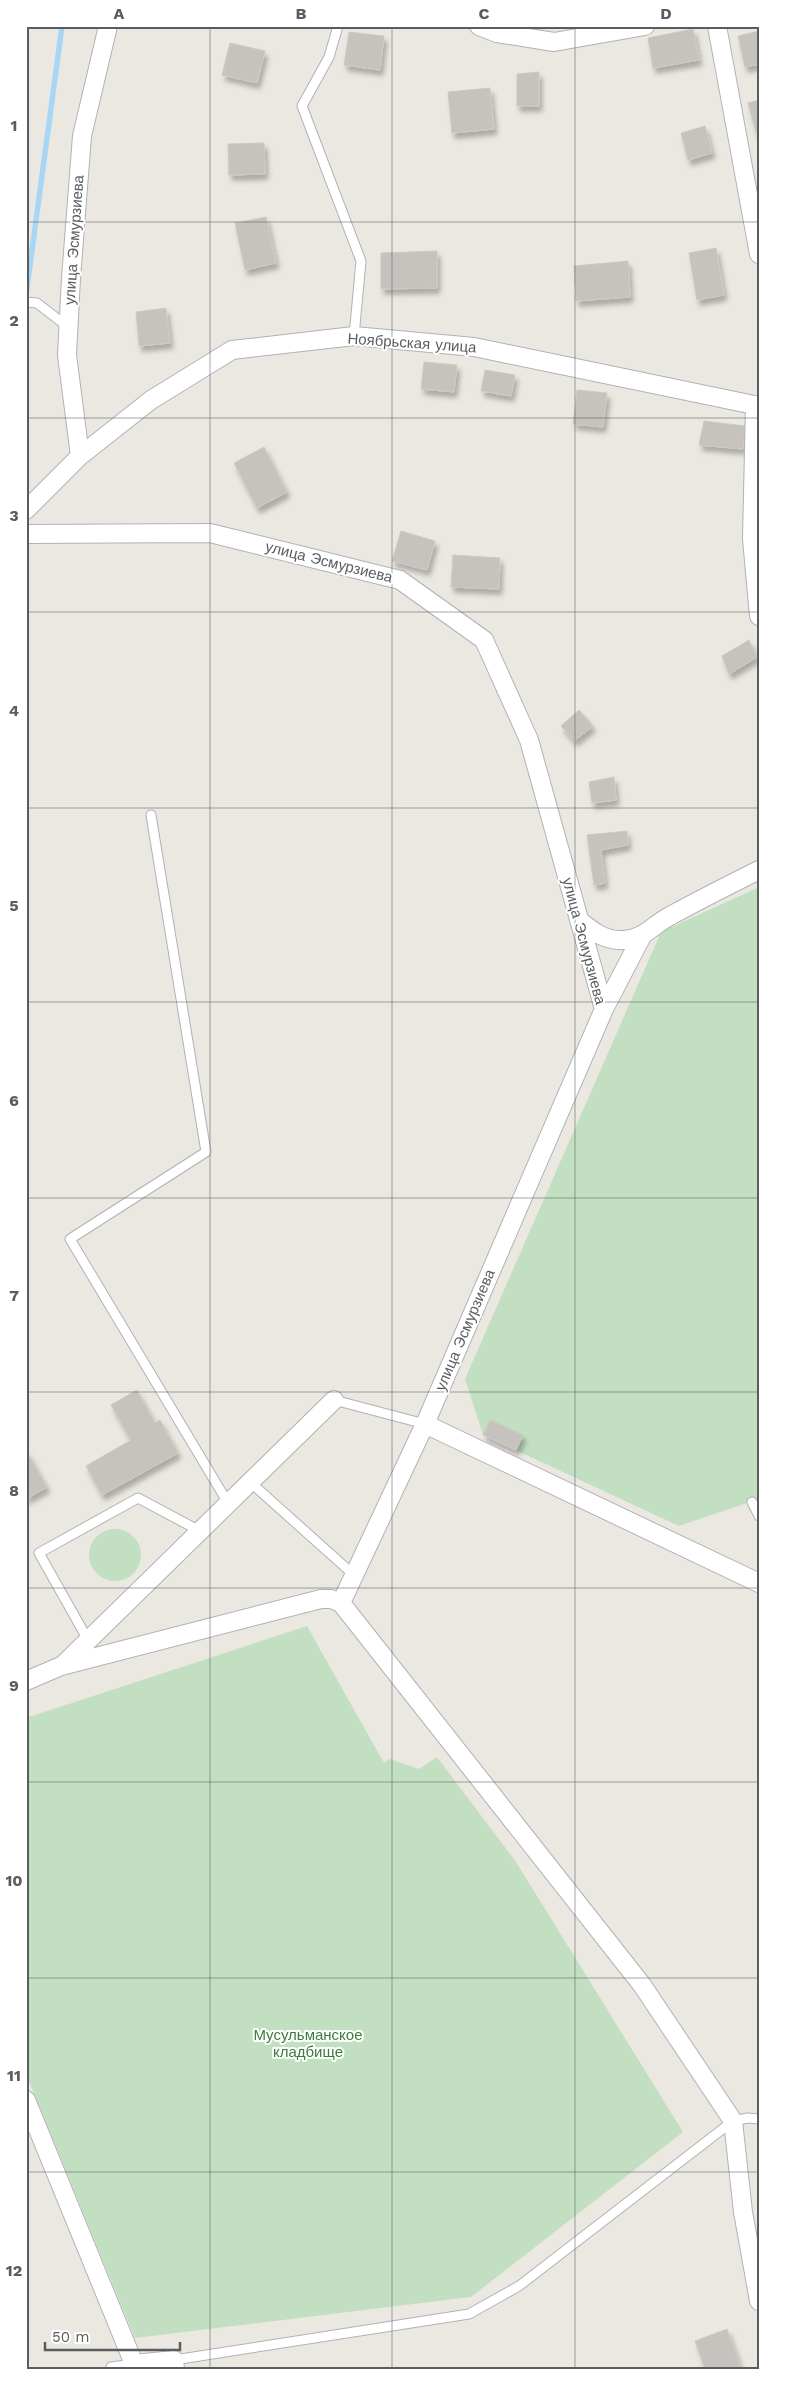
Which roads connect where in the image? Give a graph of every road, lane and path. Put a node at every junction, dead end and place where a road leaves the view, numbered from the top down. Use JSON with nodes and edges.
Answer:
{"nodes":[{"id":1,"x":108,"y":26,"type":"edge"},
{"id":2,"x":338,"y":26,"type":"edge"},
{"id":3,"x":480,"y":26,"type":"edge"},
{"id":4,"x":645,"y":26,"type":"edge"},
{"id":5,"x":716,"y":26,"type":"edge"},
{"id":6,"x":497,"y":30,"type":"edge"},
{"id":7,"x":759,"y":254,"type":"edge"},
{"id":8,"x":26,"y":302,"type":"edge"},
{"id":9,"x":68,"y":327,"type":"junction"},
{"id":10,"x":354,"y":336,"type":"junction"},
{"id":11,"x":757,"y":406,"type":"edge"},
{"id":12,"x":80,"y":456,"type":"junction"},
{"id":13,"x":26,"y":510,"type":"edge"},
{"id":14,"x":26,"y":534,"type":"edge"},
{"id":15,"x":759,"y":616,"type":"edge"},
{"id":16,"x":152,"y":815,"type":"dead end"},
{"id":17,"x":759,"y":870,"type":"edge"},
{"id":18,"x":579,"y":920,"type":"junction"},
{"id":19,"x":642,"y":936,"type":"junction"},
{"id":20,"x":604,"y":1009,"type":"junction"},
{"id":21,"x":334,"y":1400,"type":"joint"},
{"id":22,"x":425,"y":1424,"type":"junction"},
{"id":23,"x":250,"y":1482,"type":"junction"},
{"id":24,"x":752,"y":1502,"type":"dead end"},
{"id":25,"x":228,"y":1503,"type":"junction"},
{"id":26,"x":759,"y":1516,"type":"edge"},
{"id":27,"x":200,"y":1531,"type":"junction"},
{"id":28,"x":354,"y":1575,"type":"junction"},
{"id":29,"x":759,"y":1583,"type":"edge"},
{"id":30,"x":341,"y":1603,"type":"junction"},
{"id":31,"x":88,"y":1640,"type":"junction"},
{"id":32,"x":61,"y":1666,"type":"junction"},
{"id":33,"x":26,"y":1681,"type":"edge"},
{"id":34,"x":26,"y":2100,"type":"edge"},
{"id":35,"x":759,"y":2119,"type":"edge"},
{"id":36,"x":733,"y":2121,"type":"junction"},
{"id":37,"x":759,"y":2301,"type":"edge"},
{"id":38,"x":134,"y":2364,"type":"junction"},
{"id":39,"x":175,"y":2364,"type":"edge"},
{"id":40,"x":112,"y":2369,"type":"edge"}],
"edges":[{"from":1,"to":9,"type":"street","name":"улица Эсмурзиева"},
{"from":2,"to":10,"type":"lane"},
{"from":3,"to":6,"type":"street"},
{"from":4,"to":6,"type":"street"},
{"from":5,"to":7,"type":"street"},
{"from":8,"to":9,"type":"lane"},
{"from":9,"to":12,"type":"street","name":"улица Эсмурзиева"},
{"from":10,"to":11,"type":"street","name":"Ноябрьская улица"},
{"from":10,"to":12,"type":"street","name":"Ноябрьская улица"},
{"from":11,"to":15,"type":"street"},
{"from":12,"to":13,"type":"street","name":"Ноябрьская улица"},
{"from":14,"to":18,"type":"street","name":"улица Эсмурзиева"},
{"from":16,"to":25,"type":"lane"},
{"from":17,"to":19,"type":"street"},
{"from":18,"to":19,"type":"street"},
{"from":18,"to":20,"type":"street","name":"улица Эсмурзиева"},
{"from":19,"to":20,"type":"street"},
{"from":20,"to":22,"type":"street","name":"улица Эсмурзиева"},
{"from":21,"to":22,"type":"lane"},
{"from":21,"to":23,"type":"street"},
{"from":22,"to":28,"type":"street","name":"улица Эсмурзиева"},
{"from":22,"to":29,"type":"street"},
{"from":23,"to":25,"type":"street"},
{"from":23,"to":28,"type":"lane"},
{"from":24,"to":26,"type":"lane"},
{"from":25,"to":27,"type":"street"},
{"from":27,"to":31,"type":"street"},
{"from":27,"to":31,"type":"lane"},
{"from":28,"to":30,"type":"street","name":"улица Эсмурзиева"},
{"from":30,"to":32,"type":"street"},
{"from":30,"to":36,"type":"street"},
{"from":31,"to":32,"type":"street"},
{"from":32,"to":33,"type":"street"},
{"from":34,"to":38,"type":"street"},
{"from":35,"to":36,"type":"lane"},
{"from":36,"to":37,"type":"street"},
{"from":36,"to":39,"type":"lane"},
{"from":38,"to":39,"type":"street"},
{"from":38,"to":40,"type":"lane"}]}
